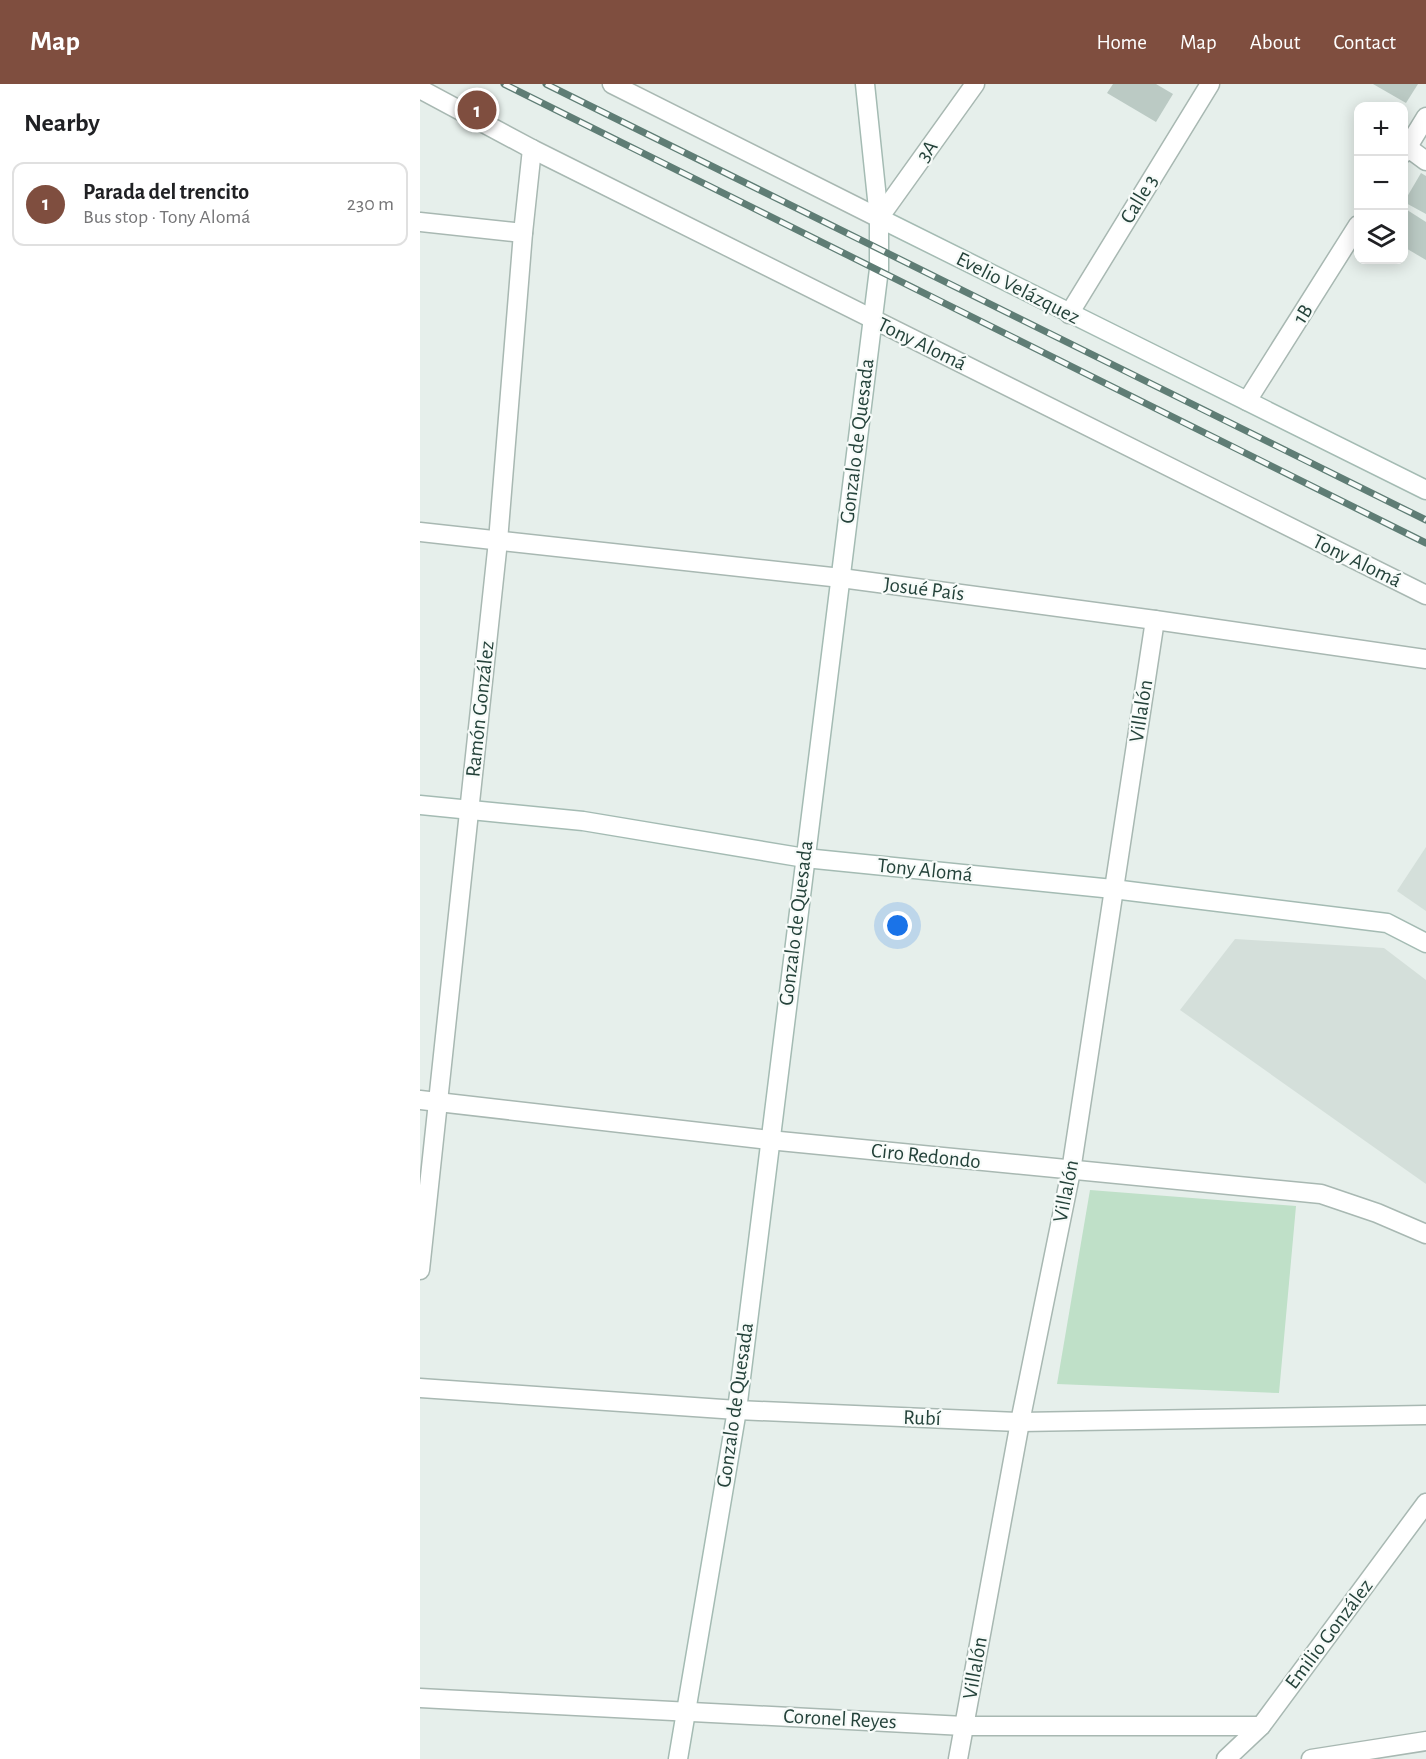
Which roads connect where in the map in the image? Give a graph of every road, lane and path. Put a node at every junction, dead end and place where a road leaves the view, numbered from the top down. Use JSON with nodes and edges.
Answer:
{"nodes":[{"id":1,"x":612,"y":84,"type":"edge"},
{"id":2,"x":865,"y":84,"type":"edge"},
{"id":3,"x":975,"y":84,"type":"edge"},
{"id":4,"x":1210,"y":84,"type":"edge"},
{"id":5,"x":420,"y":89,"type":"edge"},
{"id":6,"x":1426,"y":117,"type":"edge"},
{"id":7,"x":1408,"y":145,"type":"edge"},
{"id":8,"x":532,"y":148,"type":"junction"},
{"id":9,"x":1408,"y":152,"type":"edge"},
{"id":10,"x":1426,"y":161,"type":"edge"},
{"id":11,"x":879,"y":218,"type":"junction"},
{"id":12,"x":420,"y":222,"type":"edge"},
{"id":13,"x":522,"y":233,"type":"junction"},
{"id":14,"x":1354,"y":233,"type":"edge"},
{"id":15,"x":1069,"y":314,"type":"junction"},
{"id":16,"x":872,"y":319,"type":"junction"},
{"id":17,"x":1246,"y":401,"type":"junction"},
{"id":18,"x":1425,"y":488,"type":"edge"},
{"id":19,"x":420,"y":532,"type":"edge"},
{"id":20,"x":498,"y":541,"type":"junction"},
{"id":21,"x":841,"y":578,"type":"junction"},
{"id":22,"x":1426,"y":595,"type":"edge"},
{"id":23,"x":1155,"y":620,"type":"junction"},
{"id":24,"x":1426,"y":659,"type":"edge"},
{"id":25,"x":420,"y":805,"type":"edge"},
{"id":26,"x":470,"y":811,"type":"junction"},
{"id":27,"x":805,"y":858,"type":"junction"},
{"id":28,"x":1113,"y":889,"type":"junction"},
{"id":29,"x":1426,"y":943,"type":"edge"},
{"id":30,"x":420,"y":1100,"type":"edge"},
{"id":31,"x":439,"y":1102,"type":"junction"},
{"id":32,"x":769,"y":1140,"type":"junction"},
{"id":33,"x":1071,"y":1171,"type":"junction"},
{"id":34,"x":1426,"y":1234,"type":"edge"},
{"id":35,"x":420,"y":1270,"type":"edge"},
{"id":36,"x":420,"y":1388,"type":"edge"},
{"id":37,"x":737,"y":1410,"type":"junction"},
{"id":38,"x":1426,"y":1415,"type":"edge"},
{"id":39,"x":1020,"y":1422,"type":"junction"},
{"id":40,"x":1426,"y":1503,"type":"edge"},
{"id":41,"x":420,"y":1698,"type":"edge"},
{"id":42,"x":686,"y":1711,"type":"junction"},
{"id":43,"x":964,"y":1726,"type":"junction"},
{"id":44,"x":1261,"y":1726,"type":"junction"},
{"id":45,"x":1426,"y":1741,"type":"edge"},
{"id":46,"x":678,"y":1759,"type":"edge"},
{"id":47,"x":958,"y":1759,"type":"edge"},
{"id":48,"x":1227,"y":1759,"type":"edge"},
{"id":49,"x":1311,"y":1759,"type":"edge"}],
"edges":[{"from":1,"to":11,"type":"street","name":"Evelio Velázquez"},
{"from":2,"to":11,"type":"street","name":"Gonzalo de Quesada"},
{"from":3,"to":11,"type":"street","name":"3A"},
{"from":4,"to":15,"type":"street","name":"Calle 3"},
{"from":5,"to":8,"type":"street","name":"Tony Alomá"},
{"from":6,"to":7,"type":"street"},
{"from":8,"to":13,"type":"street","name":"Ramón González"},
{"from":8,"to":16,"type":"street","name":"Tony Alomá"},
{"from":9,"to":10,"type":"street"},
{"from":11,"to":15,"type":"street","name":"Evelio Velázquez"},
{"from":11,"to":16,"type":"street","name":"Gonzalo de Quesada"},
{"from":12,"to":13,"type":"street"},
{"from":13,"to":20,"type":"street","name":"Ramón González"},
{"from":14,"to":17,"type":"street","name":"1B"},
{"from":15,"to":17,"type":"street","name":"Evelio Velázquez"},
{"from":16,"to":21,"type":"street","name":"Gonzalo de Quesada"},
{"from":16,"to":22,"type":"street","name":"Tony Alomá"},
{"from":17,"to":18,"type":"street","name":"Evelio Velázquez"},
{"from":19,"to":20,"type":"street","name":"Josué País"},
{"from":20,"to":21,"type":"street","name":"Josué País"},
{"from":20,"to":26,"type":"street","name":"Ramón González"},
{"from":21,"to":23,"type":"street","name":"Josué País"},
{"from":21,"to":27,"type":"street","name":"Gonzalo de Quesada"},
{"from":23,"to":24,"type":"street","name":"Josué País"},
{"from":23,"to":28,"type":"street","name":"Villalón"},
{"from":25,"to":26,"type":"street","name":"Tony Alomá"},
{"from":26,"to":27,"type":"street","name":"Tony Alomá"},
{"from":26,"to":31,"type":"street","name":"Ramón González"},
{"from":27,"to":28,"type":"street","name":"Tony Alomá"},
{"from":27,"to":32,"type":"street","name":"Gonzalo de Quesada"},
{"from":28,"to":29,"type":"street","name":"Tony Alomá"},
{"from":28,"to":33,"type":"street","name":"Villalón"},
{"from":30,"to":31,"type":"street","name":"Ciro Redondo"},
{"from":31,"to":32,"type":"street","name":"Ciro Redondo"},
{"from":31,"to":35,"type":"street","name":"Ramón González"},
{"from":32,"to":33,"type":"street","name":"Ciro Redondo"},
{"from":32,"to":37,"type":"street","name":"Gonzalo de Quesada"},
{"from":33,"to":34,"type":"street","name":"Ciro Redondo"},
{"from":33,"to":39,"type":"street","name":"Villalón"},
{"from":36,"to":37,"type":"street","name":"Rubí"},
{"from":37,"to":39,"type":"street","name":"Rubí"},
{"from":37,"to":42,"type":"street","name":"Gonzalo de Quesada"},
{"from":38,"to":39,"type":"street","name":"Rubí"},
{"from":39,"to":43,"type":"street","name":"Villalón"},
{"from":40,"to":44,"type":"street","name":"Emilio González"},
{"from":41,"to":42,"type":"street","name":"Coronel Reyes"},
{"from":42,"to":43,"type":"street","name":"Coronel Reyes"},
{"from":42,"to":46,"type":"street","name":"Gonzalo de Quesada"},
{"from":43,"to":44,"type":"street","name":"Coronel Reyes"},
{"from":43,"to":47,"type":"street","name":"Villalón"},
{"from":44,"to":48,"type":"street","name":"Emilio González"},
{"from":45,"to":49,"type":"street"}]}
